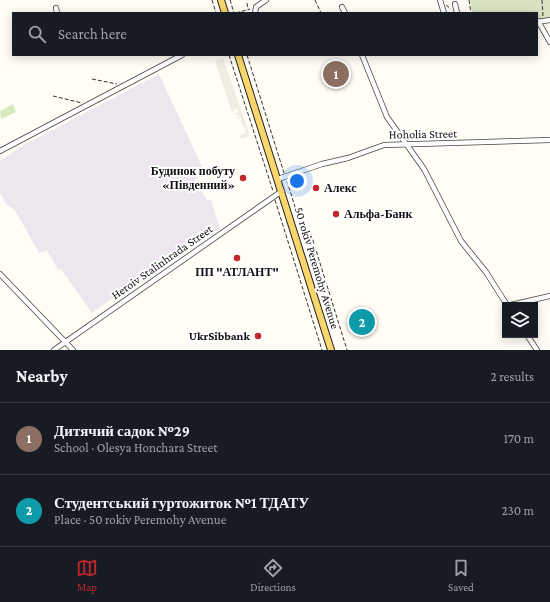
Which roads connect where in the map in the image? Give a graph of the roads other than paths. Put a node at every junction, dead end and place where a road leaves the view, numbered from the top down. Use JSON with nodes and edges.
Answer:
{"nodes":[{"id":1,"x":221,"y":0,"type":"edge"},
{"id":2,"x":266,"y":0,"type":"edge"},
{"id":3,"x":442,"y":2,"type":"edge"},
{"id":4,"x":455,"y":4,"type":"dead end"},
{"id":5,"x":342,"y":7,"type":"dead end"},
{"id":6,"x":225,"y":12,"type":"edge"},
{"id":7,"x":255,"y":12,"type":"edge"},
{"id":8,"x":344,"y":12,"type":"edge"},
{"id":9,"x":444,"y":12,"type":"edge"},
{"id":10,"x":457,"y":12,"type":"edge"},
{"id":11,"x":550,"y":20,"type":"edge"},
{"id":12,"x":540,"y":21,"type":"edge"},
{"id":13,"x":550,"y":42,"type":"edge"},
{"id":14,"x":180,"y":56,"type":"edge"},
{"id":15,"x":238,"y":56,"type":"edge"},
{"id":16,"x":362,"y":56,"type":"edge"},
{"id":17,"x":550,"y":140,"type":"edge"},
{"id":18,"x":407,"y":144,"type":"junction"},
{"id":19,"x":0,"y":151,"type":"edge"},
{"id":20,"x":278,"y":179,"type":"junction"},
{"id":21,"x":282,"y":191,"type":"junction"},
{"id":22,"x":0,"y":274,"type":"edge"},
{"id":23,"x":550,"y":296,"type":"edge"},
{"id":24,"x":505,"y":302,"type":"edge"},
{"id":25,"x":524,"y":302,"type":"edge"},
{"id":26,"x":529,"y":338,"type":"edge"},
{"id":27,"x":66,"y":342,"type":"junction"},
{"id":28,"x":54,"y":350,"type":"edge"},
{"id":29,"x":73,"y":350,"type":"edge"},
{"id":30,"x":331,"y":350,"type":"edge"},
{"id":31,"x":537,"y":350,"type":"edge"}],
"edges":[{"from":1,"to":6,"type":"main road"},
{"from":2,"to":7,"type":"street"},
{"from":3,"to":9,"type":"street"},
{"from":4,"to":10,"type":"street"},
{"from":5,"to":8,"type":"street"},
{"from":11,"to":12,"type":"street"},
{"from":12,"to":13,"type":"street"},
{"from":14,"to":19,"type":"street"},
{"from":15,"to":20,"type":"main road","name":"50 rokiv Peremohy Avenue"},
{"from":16,"to":18,"type":"street"},
{"from":17,"to":18,"type":"street","name":"Hoholia Street"},
{"from":18,"to":20,"type":"street","name":"Hoholia Street"},
{"from":18,"to":24,"type":"street"},
{"from":20,"to":21,"type":"main road","name":"50 rokiv Peremohy Avenue"},
{"from":21,"to":27,"type":"street","name":"Heroiv Stalinhrada Street"},
{"from":21,"to":30,"type":"main road","name":"50 rokiv Peremohy Avenue"},
{"from":22,"to":27,"type":"street"},
{"from":23,"to":25,"type":"street"},
{"from":26,"to":31,"type":"street"},
{"from":27,"to":28,"type":"street","name":"Heroiv Stalinhrada Street"},
{"from":27,"to":29,"type":"street"}]}
